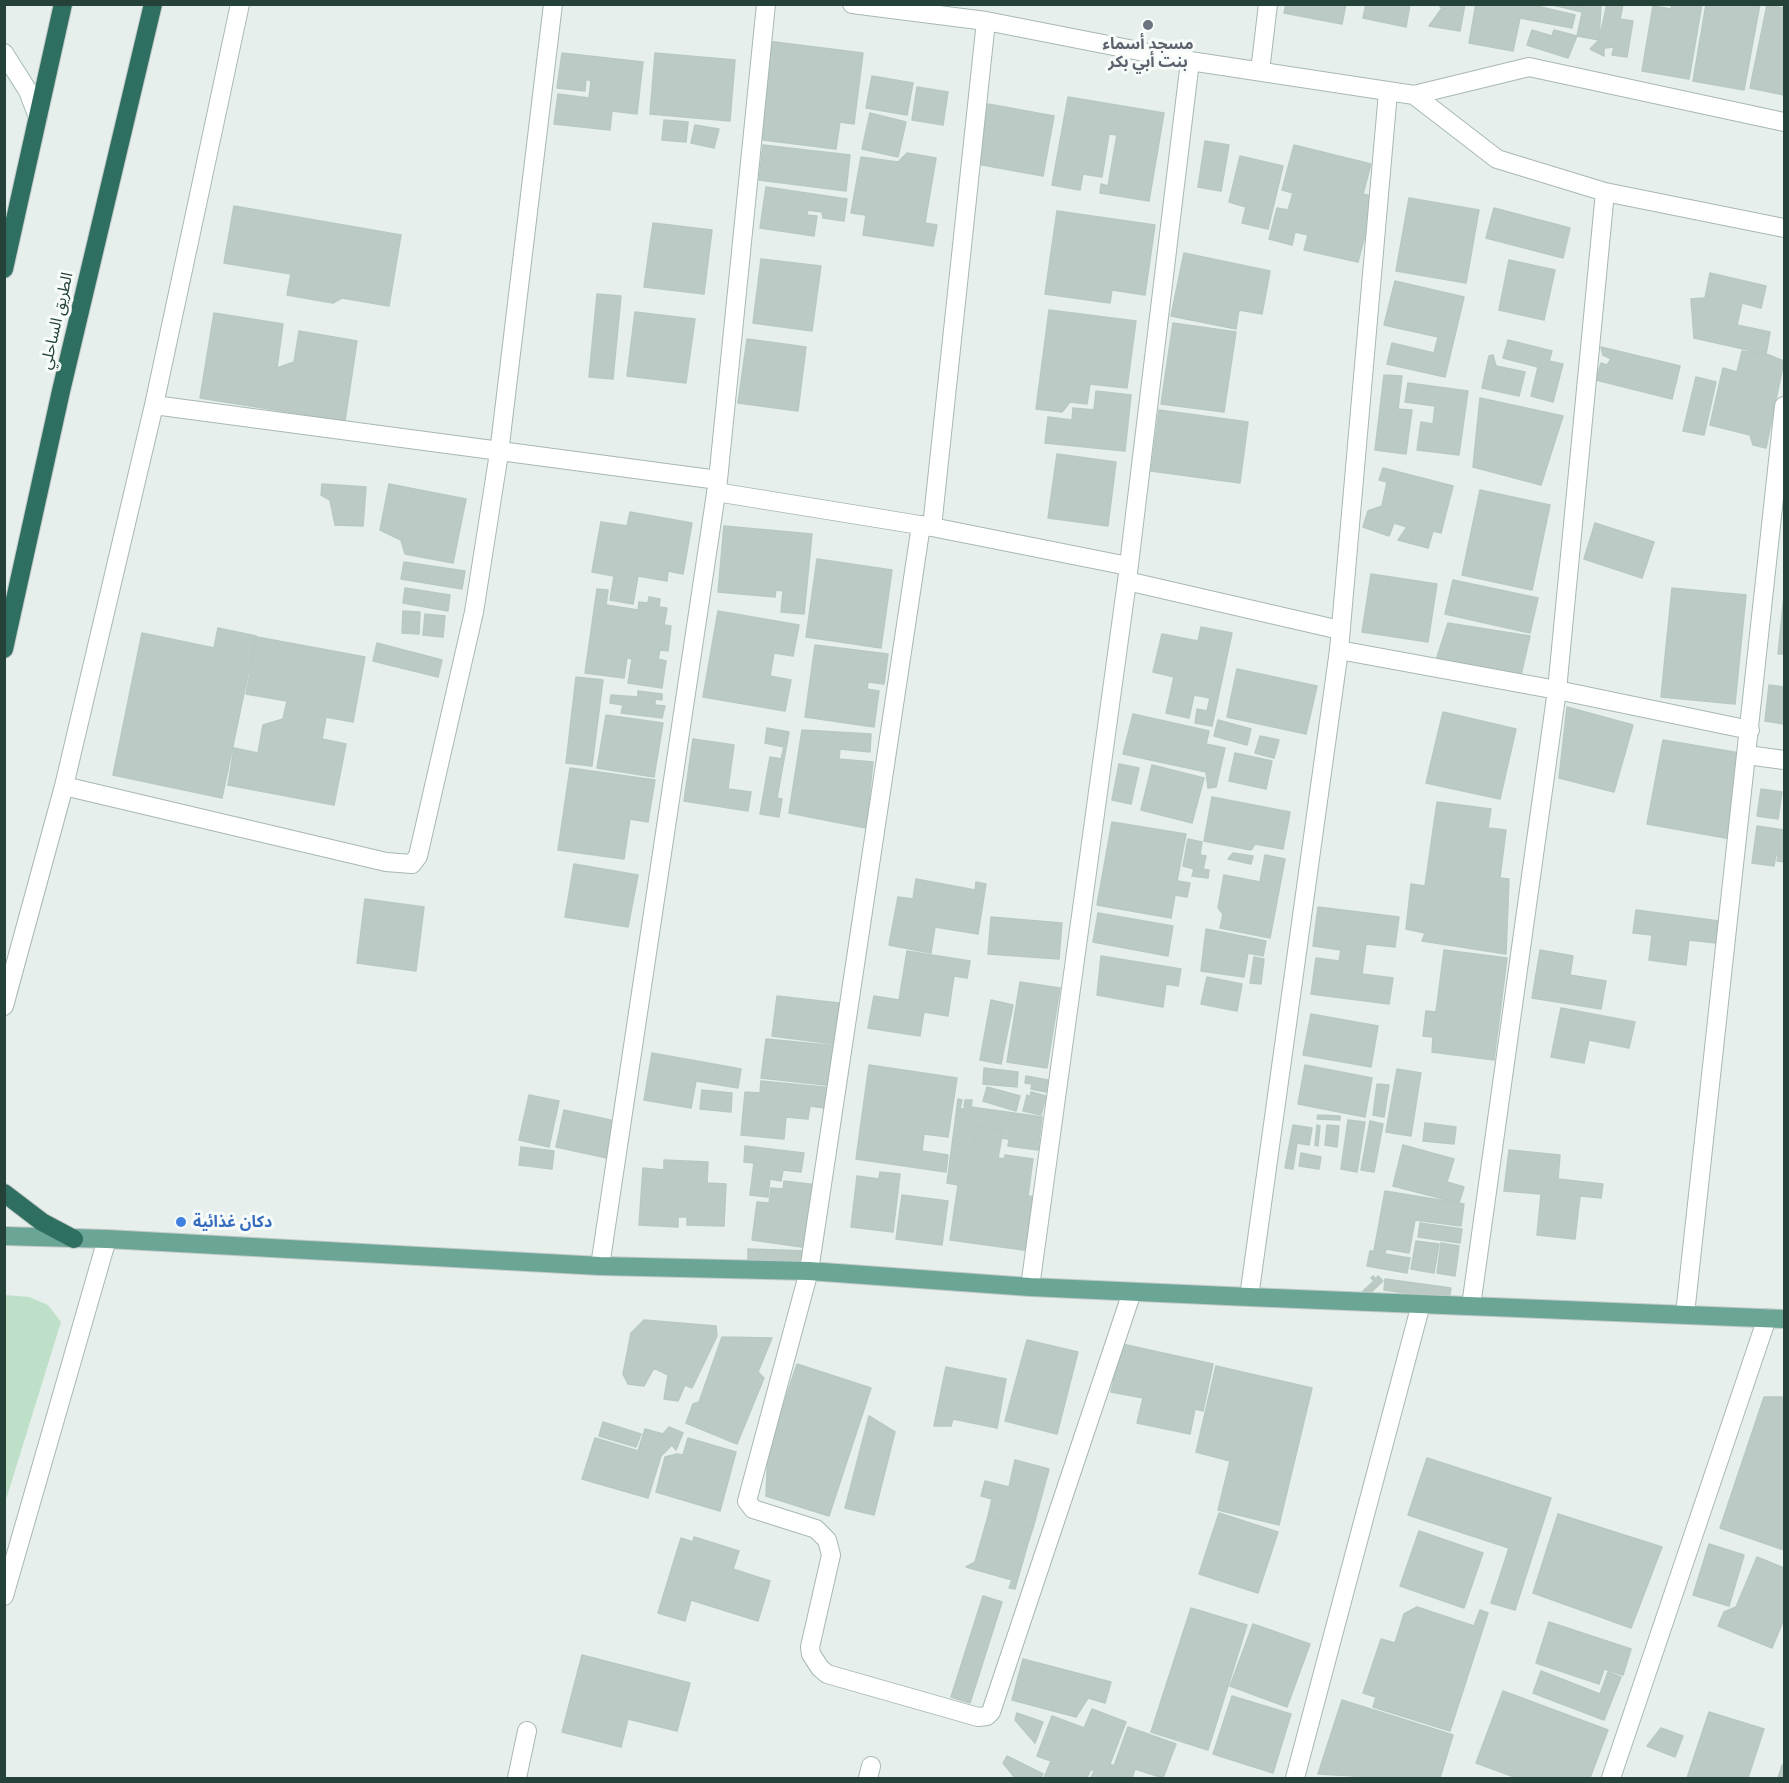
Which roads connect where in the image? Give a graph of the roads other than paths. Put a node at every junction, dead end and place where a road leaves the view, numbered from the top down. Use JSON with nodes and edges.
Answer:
{"nodes":[{"id":1,"x":63,"y":4,"type":"edge"},
{"id":2,"x":153,"y":4,"type":"edge"},
{"id":3,"x":240,"y":4,"type":"edge"},
{"id":4,"x":553,"y":4,"type":"edge"},
{"id":5,"x":766,"y":4,"type":"edge"},
{"id":6,"x":852,"y":4,"type":"edge"},
{"id":7,"x":1268,"y":4,"type":"edge"},
{"id":8,"x":903,"y":7,"type":"edge"},
{"id":9,"x":986,"y":21,"type":"junction"},
{"id":10,"x":4,"y":52,"type":"edge"},
{"id":11,"x":1190,"y":61,"type":"junction"},
{"id":12,"x":1260,"y":71,"type":"junction"},
{"id":13,"x":1388,"y":92,"type":"junction"},
{"id":14,"x":1414,"y":95,"type":"junction"},
{"id":15,"x":39,"y":117,"type":"junction"},
{"id":16,"x":1785,"y":122,"type":"edge"},
{"id":17,"x":1605,"y":192,"type":"junction"},
{"id":18,"x":1785,"y":228,"type":"edge"},
{"id":19,"x":4,"y":269,"type":"edge"},
{"id":20,"x":154,"y":405,"type":"junction"},
{"id":21,"x":1785,"y":406,"type":"edge"},
{"id":22,"x":500,"y":453,"type":"junction"},
{"id":23,"x":717,"y":486,"type":"junction"},
{"id":24,"x":927,"y":526,"type":"junction"},
{"id":25,"x":1128,"y":574,"type":"junction"},
{"id":26,"x":1340,"y":630,"type":"junction"},
{"id":27,"x":4,"y":649,"type":"edge"},
{"id":28,"x":1339,"y":650,"type":"junction"},
{"id":29,"x":1557,"y":690,"type":"junction"},
{"id":30,"x":1750,"y":730,"type":"junction"},
{"id":31,"x":1747,"y":755,"type":"junction"},
{"id":32,"x":1785,"y":760,"type":"edge"},
{"id":33,"x":64,"y":786,"type":"junction"},
{"id":34,"x":4,"y":1006,"type":"edge"},
{"id":35,"x":4,"y":1193,"type":"edge"},
{"id":36,"x":4,"y":1236,"type":"edge"},
{"id":37,"x":74,"y":1239,"type":"junction"},
{"id":38,"x":107,"y":1239,"type":"junction"},
{"id":39,"x":600,"y":1266,"type":"junction"},
{"id":40,"x":809,"y":1271,"type":"junction"},
{"id":41,"x":1030,"y":1287,"type":"junction"},
{"id":42,"x":1132,"y":1292,"type":"junction"},
{"id":43,"x":1249,"y":1298,"type":"junction"},
{"id":44,"x":1421,"y":1304,"type":"junction"},
{"id":45,"x":1471,"y":1306,"type":"junction"},
{"id":46,"x":1685,"y":1314,"type":"junction"},
{"id":47,"x":1776,"y":1319,"type":"edge"},
{"id":48,"x":4,"y":1596,"type":"edge"},
{"id":49,"x":527,"y":1731,"type":"dead end"},
{"id":50,"x":517,"y":1779,"type":"edge"},
{"id":51,"x":1295,"y":1779,"type":"edge"},
{"id":52,"x":1611,"y":1779,"type":"edge"}],
"edges":[{"from":1,"to":15,"type":"highway"},
{"from":2,"to":27,"type":"highway","name":"الطريق الساحلي"},
{"from":3,"to":20,"type":"street"},
{"from":4,"to":22,"type":"street"},
{"from":5,"to":23,"type":"street"},
{"from":6,"to":8,"type":"street"},
{"from":7,"to":12,"type":"street"},
{"from":8,"to":9,"type":"street"},
{"from":9,"to":11,"type":"street"},
{"from":9,"to":24,"type":"street"},
{"from":10,"to":15,"type":"street"},
{"from":11,"to":12,"type":"street"},
{"from":11,"to":25,"type":"street"},
{"from":12,"to":13,"type":"street"},
{"from":13,"to":14,"type":"street"},
{"from":13,"to":26,"type":"street"},
{"from":14,"to":16,"type":"street"},
{"from":14,"to":17,"type":"street"},
{"from":15,"to":19,"type":"highway"},
{"from":17,"to":18,"type":"street"},
{"from":17,"to":29,"type":"street"},
{"from":20,"to":22,"type":"street"},
{"from":20,"to":33,"type":"street"},
{"from":21,"to":30,"type":"street"},
{"from":22,"to":23,"type":"street"},
{"from":22,"to":33,"type":"street"},
{"from":23,"to":24,"type":"street"},
{"from":23,"to":39,"type":"street"},
{"from":24,"to":25,"type":"street"},
{"from":24,"to":40,"type":"street"},
{"from":25,"to":26,"type":"street"},
{"from":25,"to":41,"type":"street"},
{"from":26,"to":28,"type":"street"},
{"from":28,"to":29,"type":"street"},
{"from":28,"to":43,"type":"street"},
{"from":29,"to":30,"type":"street"},
{"from":29,"to":45,"type":"street"},
{"from":30,"to":31,"type":"street"},
{"from":31,"to":32,"type":"street"},
{"from":31,"to":46,"type":"street"},
{"from":33,"to":34,"type":"street"},
{"from":35,"to":37,"type":"highway"},
{"from":36,"to":37,"type":"main road"},
{"from":37,"to":38,"type":"main road"},
{"from":38,"to":39,"type":"main road"},
{"from":38,"to":48,"type":"street"},
{"from":39,"to":40,"type":"main road"},
{"from":40,"to":41,"type":"main road"},
{"from":40,"to":42,"type":"street"},
{"from":41,"to":42,"type":"main road"},
{"from":42,"to":43,"type":"main road"},
{"from":43,"to":44,"type":"main road"},
{"from":44,"to":45,"type":"main road"},
{"from":44,"to":51,"type":"street"},
{"from":45,"to":46,"type":"main road"},
{"from":46,"to":47,"type":"main road"},
{"from":47,"to":52,"type":"street"},
{"from":49,"to":50,"type":"street"}]}
